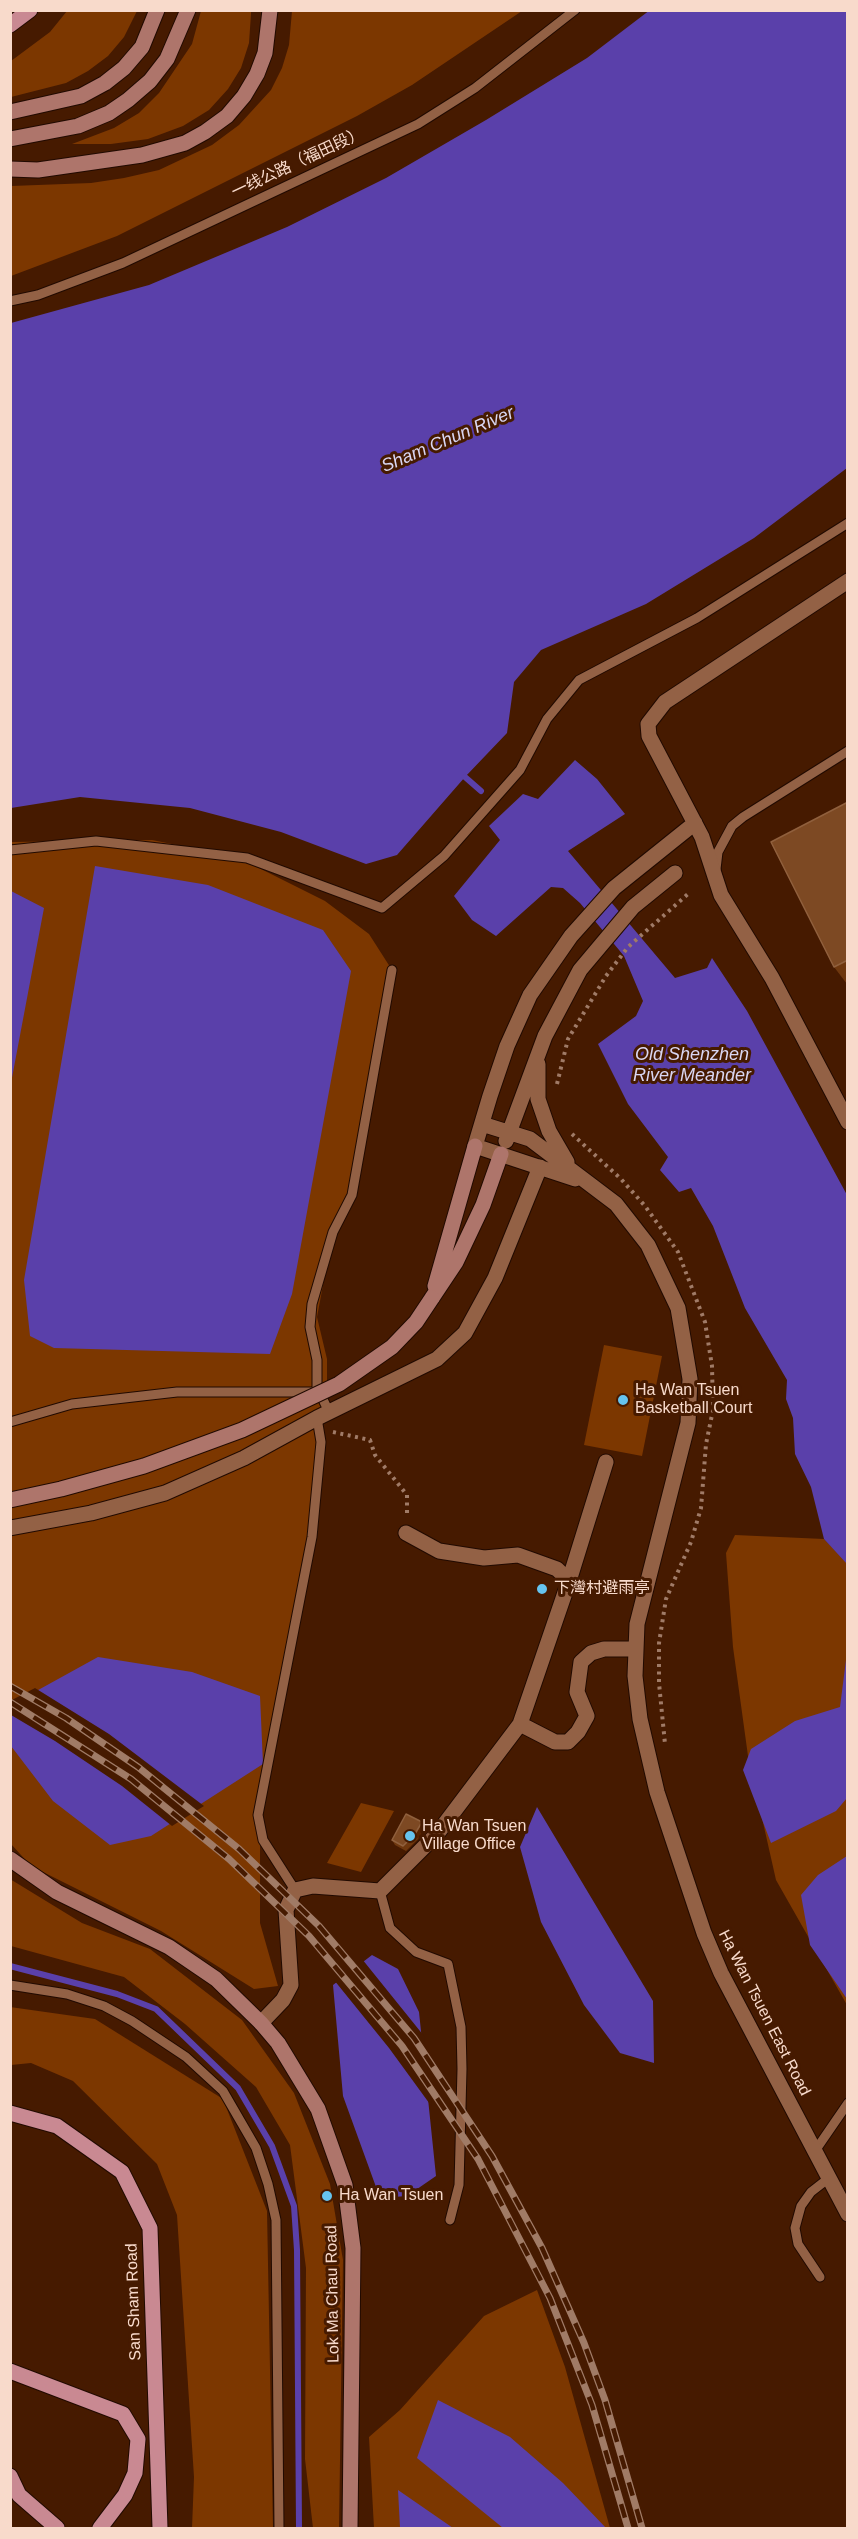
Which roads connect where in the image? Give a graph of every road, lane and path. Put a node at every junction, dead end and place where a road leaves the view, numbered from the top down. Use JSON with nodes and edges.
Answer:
{"nodes":[{"id":1,"x":30,"y":10,"type":"edge"},
{"id":2,"x":157,"y":10,"type":"edge"},
{"id":3,"x":188,"y":10,"type":"edge"},
{"id":4,"x":270,"y":10,"type":"edge"},
{"id":5,"x":575,"y":10,"type":"edge"},
{"id":6,"x":10,"y":25,"type":"edge"},
{"id":7,"x":10,"y":111,"type":"edge"},
{"id":8,"x":10,"y":139,"type":"edge"},
{"id":9,"x":10,"y":169,"type":"edge"},
{"id":10,"x":10,"y":301,"type":"edge"},
{"id":11,"x":848,"y":523,"type":"edge"},
{"id":12,"x":848,"y":581,"type":"edge"},
{"id":13,"x":848,"y":751,"type":"edge"},
{"id":14,"x":694,"y":823,"type":"junction"},
{"id":15,"x":10,"y":850,"type":"edge"},
{"id":16,"x":675,"y":873,"type":"dead end"},
{"id":17,"x":688,"y":894,"type":"dead end"},
{"id":18,"x":721,"y":895,"type":"junction"},
{"id":19,"x":392,"y":970,"type":"dead end"},
{"id":20,"x":538,"y":1052,"type":"junction"},
{"id":21,"x":556,"y":1087,"type":"dead end"},
{"id":22,"x":848,"y":1122,"type":"edge"},
{"id":23,"x":482,"y":1124,"type":"junction"},
{"id":24,"x":567,"y":1129,"type":"dead end"},
{"id":25,"x":509,"y":1132,"type":"junction"},
{"id":26,"x":579,"y":1142,"type":"dead end"},
{"id":27,"x":475,"y":1146,"type":"junction"},
{"id":28,"x":501,"y":1154,"type":"junction"},
{"id":29,"x":540,"y":1167,"type":"junction"},
{"id":30,"x":585,"y":1181,"type":"junction"},
{"id":31,"x":432,"y":1298,"type":"junction"},
{"id":32,"x":319,"y":1392,"type":"junction"},
{"id":33,"x":323,"y":1415,"type":"junction"},
{"id":34,"x":10,"y":1422,"type":"edge"},
{"id":35,"x":350,"y":1436,"type":"dead end"},
{"id":36,"x":606,"y":1462,"type":"dead end"},
{"id":37,"x":10,"y":1500,"type":"edge"},
{"id":38,"x":10,"y":1528,"type":"edge"},
{"id":39,"x":406,"y":1533,"type":"joint"},
{"id":40,"x":569,"y":1581,"type":"junction"},
{"id":41,"x":634,"y":1649,"type":"junction"},
{"id":42,"x":520,"y":1724,"type":"junction"},
{"id":43,"x":10,"y":1859,"type":"edge"},
{"id":44,"x":295,"y":1890,"type":"junction"},
{"id":45,"x":380,"y":1891,"type":"junction"},
{"id":46,"x":10,"y":1985,"type":"edge"},
{"id":47,"x":261,"y":2023,"type":"junction"},
{"id":48,"x":848,"y":2103,"type":"edge"},
{"id":49,"x":10,"y":2113,"type":"edge"},
{"id":50,"x":815,"y":2151,"type":"junction"},
{"id":51,"x":829,"y":2178,"type":"junction"},
{"id":52,"x":848,"y":2214,"type":"edge"},
{"id":53,"x":450,"y":2220,"type":"dead end"},
{"id":54,"x":820,"y":2277,"type":"dead end"},
{"id":55,"x":10,"y":2371,"type":"edge"},
{"id":56,"x":10,"y":2476,"type":"edge"},
{"id":57,"x":57,"y":2529,"type":"edge"},
{"id":58,"x":100,"y":2529,"type":"edge"},
{"id":59,"x":160,"y":2529,"type":"edge"},
{"id":60,"x":279,"y":2529,"type":"edge"},
{"id":61,"x":350,"y":2529,"type":"edge"}],
"edges":[{"from":1,"to":6,"type":"main road"},
{"from":2,"to":7,"type":"street"},
{"from":3,"to":8,"type":"street"},
{"from":4,"to":9,"type":"street"},
{"from":5,"to":10,"type":"lane","name":"一线公路（福田段）"},
{"from":11,"to":15,"type":"lane"},
{"from":12,"to":14,"type":"street"},
{"from":13,"to":18,"type":"lane"},
{"from":14,"to":18,"type":"street"},
{"from":14,"to":23,"type":"street"},
{"from":16,"to":20,"type":"street"},
{"from":17,"to":21,"type":"path"},
{"from":18,"to":22,"type":"street"},
{"from":19,"to":32,"type":"lane"},
{"from":20,"to":25,"type":"street"},
{"from":20,"to":30,"type":"street"},
{"from":23,"to":25,"type":"street"},
{"from":23,"to":27,"type":"street"},
{"from":24,"to":26,"type":"path"},
{"from":25,"to":28,"type":"street"},
{"from":25,"to":30,"type":"street"},
{"from":27,"to":28,"type":"street"},
{"from":27,"to":31,"type":"street"},
{"from":28,"to":29,"type":"street"},
{"from":28,"to":31,"type":"street"},
{"from":29,"to":30,"type":"street"},
{"from":29,"to":33,"type":"street"},
{"from":30,"to":41,"type":"street","name":"Ha Wan Tsuen East Road"},
{"from":31,"to":37,"type":"street","bridge":true},
{"from":32,"to":33,"type":"lane"},
{"from":32,"to":34,"type":"lane"},
{"from":33,"to":38,"type":"street"},
{"from":33,"to":44,"type":"lane"},
{"from":35,"to":39,"type":"path"},
{"from":36,"to":40,"type":"street"},
{"from":39,"to":40,"type":"street"},
{"from":40,"to":42,"type":"street"},
{"from":41,"to":42,"type":"street"},
{"from":41,"to":50,"type":"street","name":"Ha Wan Tsuen East Road"},
{"from":42,"to":45,"type":"street"},
{"from":43,"to":47,"type":"street","name":"Lok Ma Chau Road"},
{"from":44,"to":45,"type":"street"},
{"from":44,"to":47,"type":"street"},
{"from":45,"to":53,"type":"lane"},
{"from":46,"to":60,"type":"lane"},
{"from":47,"to":61,"type":"street","name":"Lok Ma Chau Road"},
{"from":48,"to":50,"type":"lane"},
{"from":49,"to":59,"type":"main road","name":"San Sham Road"},
{"from":50,"to":51,"type":"street","name":"Ha Wan Tsuen East Road"},
{"from":51,"to":52,"type":"street","name":"Ha Wan Tsuen East Road"},
{"from":51,"to":54,"type":"lane"},
{"from":55,"to":58,"type":"main road"},
{"from":56,"to":57,"type":"main road"}]}
